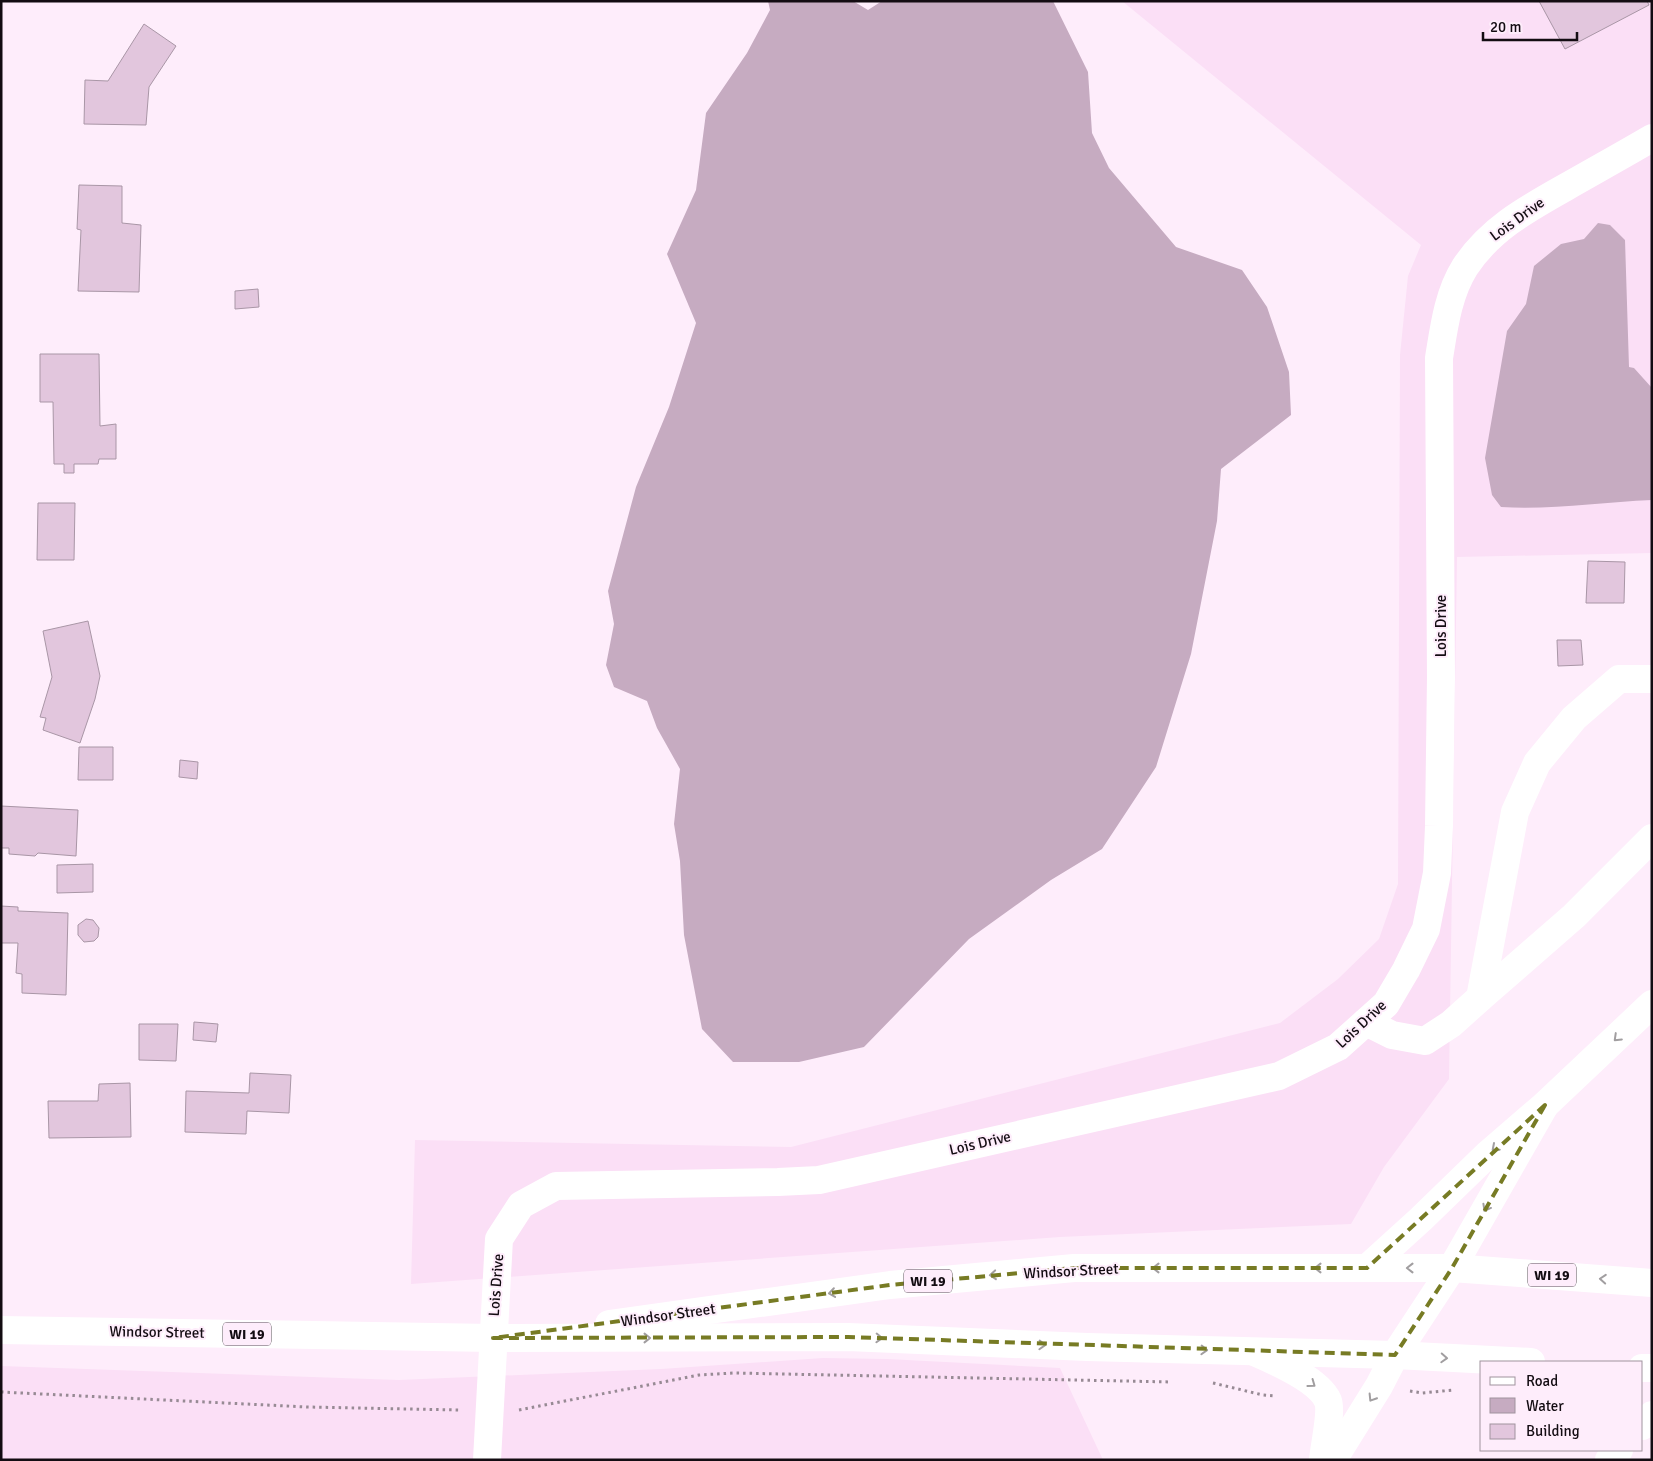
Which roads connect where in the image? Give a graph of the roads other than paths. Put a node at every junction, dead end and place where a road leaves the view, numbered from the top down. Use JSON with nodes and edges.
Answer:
{"nodes":[{"id":1,"x":1652,"y":138,"type":"edge"},
{"id":2,"x":1652,"y":678,"type":"edge"},
{"id":3,"x":1652,"y":838,"type":"edge"},
{"id":4,"x":1480,"y":998,"type":"junction"},
{"id":5,"x":1652,"y":1004,"type":"edge"},
{"id":6,"x":1366,"y":1022,"type":"junction"},
{"id":7,"x":1545,"y":1105,"type":"junction"},
{"id":8,"x":1367,"y":1268,"type":"junction"},
{"id":9,"x":1452,"y":1268,"type":"junction"},
{"id":10,"x":1652,"y":1283,"type":"edge"},
{"id":11,"x":1,"y":1330,"type":"edge"},
{"id":12,"x":493,"y":1338,"type":"junction"},
{"id":13,"x":1254,"y":1352,"type":"junction"},
{"id":14,"x":1395,"y":1355,"type":"junction"},
{"id":15,"x":1512,"y":1361,"type":"edge"},
{"id":16,"x":1652,"y":1415,"type":"edge"},
{"id":17,"x":1643,"y":1425,"type":"edge"},
{"id":18,"x":1618,"y":1451,"type":"edge"},
{"id":19,"x":487,"y":1460,"type":"edge"},
{"id":20,"x":1323,"y":1460,"type":"edge"},
{"id":21,"x":1334,"y":1460,"type":"edge"},
{"id":22,"x":1609,"y":1460,"type":"edge"}],
"edges":[{"from":1,"to":6,"type":"main road","name":"Lois Drive"},
{"from":2,"to":4,"type":"main road"},
{"from":3,"to":4,"type":"main road"},
{"from":4,"to":6,"type":"main road"},
{"from":5,"to":7,"type":"main road","one_way":true},
{"from":6,"to":12,"type":"main road","name":"Lois Drive"},
{"from":7,"to":8,"type":"main road","one_way":true},
{"from":7,"to":9,"type":"main road","one_way":true},
{"from":9,"to":8,"type":"main road","name":"Windsor Street","number":"WI 19","one_way":true},
{"from":8,"to":12,"type":"main road","name":"Windsor Street","number":"WI 19","one_way":true},
{"from":10,"to":9,"type":"main road","name":"Windsor Street","number":"WI 19","one_way":true},
{"from":9,"to":14,"type":"main road"},
{"from":11,"to":12,"type":"main road","name":"Windsor Street","number":"WI 19"},
{"from":12,"to":13,"type":"main road","name":"Windsor Street","number":"WI 19","one_way":true},
{"from":12,"to":19,"type":"main road","name":"Lois Drive"},
{"from":13,"to":14,"type":"main road","name":"Windsor Street","number":"WI 19"},
{"from":13,"to":20,"type":"main road","one_way":true},
{"from":14,"to":15,"type":"main road","name":"Windsor Street","number":"WI 19","one_way":true},
{"from":14,"to":21,"type":"main road","one_way":true},
{"from":16,"to":17,"type":"main road"},
{"from":18,"to":22,"type":"main road"}]}
